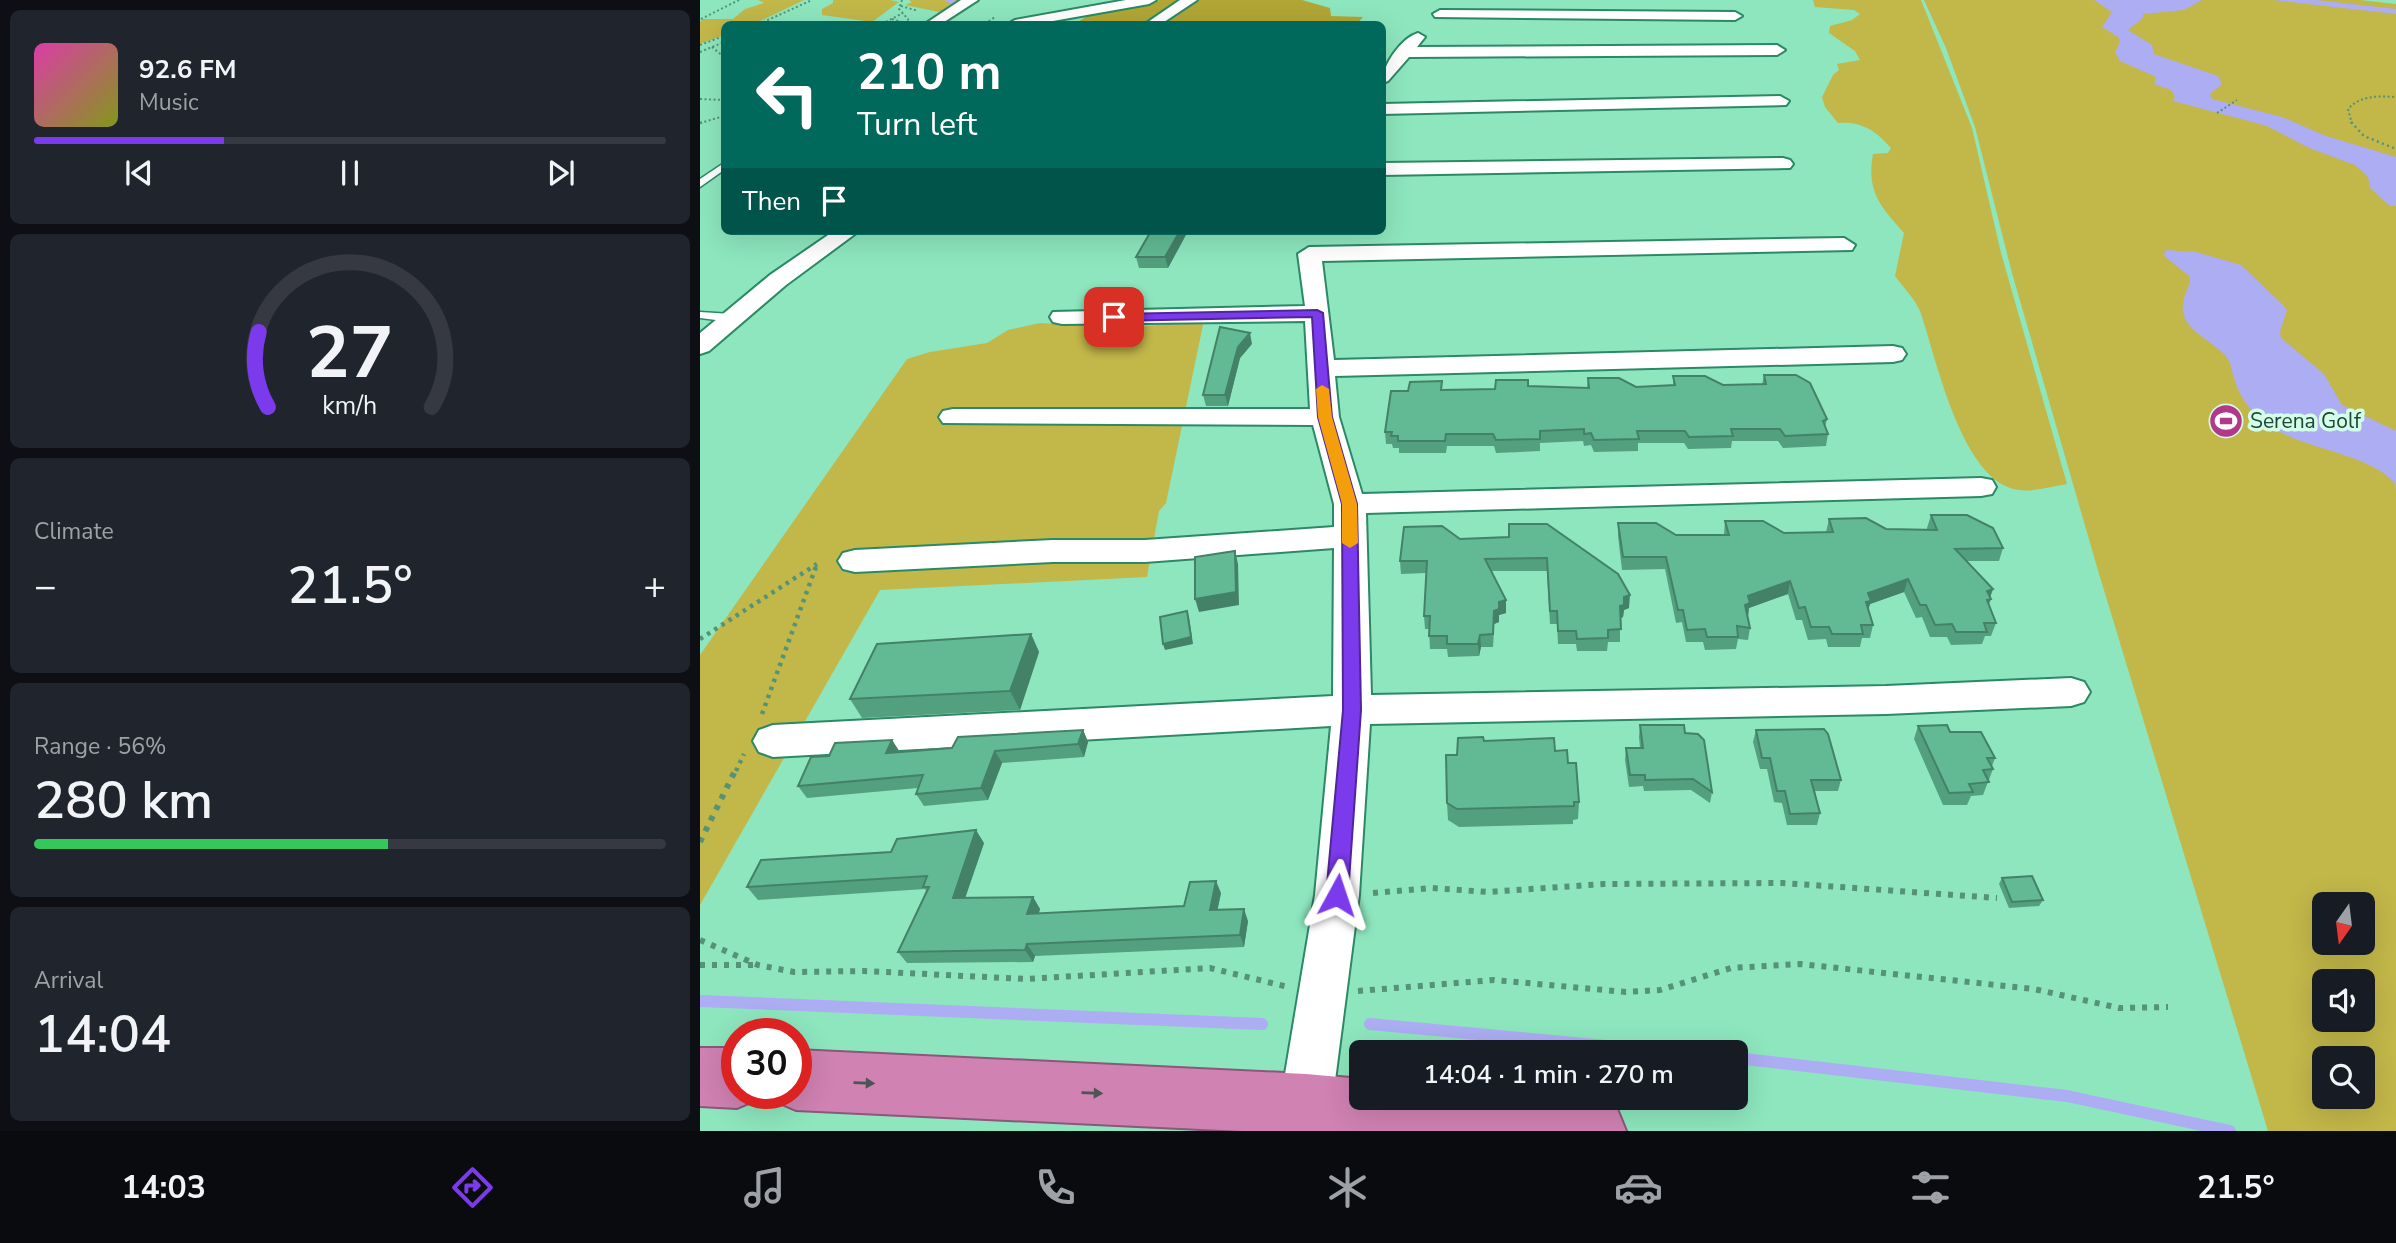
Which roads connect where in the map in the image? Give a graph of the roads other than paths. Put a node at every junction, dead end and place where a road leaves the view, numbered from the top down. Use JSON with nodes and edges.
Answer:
{"nodes":[{"id":1,"x":971,"y":0,"type":"edge"},
{"id":2,"x":1149,"y":0,"type":"edge"},
{"id":3,"x":1190,"y":0,"type":"edge"},
{"id":4,"x":1455,"y":0,"type":"edge"},
{"id":5,"x":1440,"y":14,"type":"junction"},
{"id":6,"x":1735,"y":16,"type":"dead end"},
{"id":7,"x":937,"y":21,"type":"edge"},
{"id":8,"x":1031,"y":21,"type":"edge"},
{"id":9,"x":1157,"y":21,"type":"edge"},
{"id":10,"x":1777,"y":50,"type":"dead end"},
{"id":11,"x":1403,"y":52,"type":"junction"},
{"id":12,"x":1386,"y":73,"type":"edge"},
{"id":13,"x":1780,"y":101,"type":"dead end"},
{"id":14,"x":1386,"y":108,"type":"edge"},
{"id":15,"x":1783,"y":163,"type":"dead end"},
{"id":16,"x":721,"y":168,"type":"edge"},
{"id":17,"x":1386,"y":169,"type":"edge"},
{"id":18,"x":700,"y":184,"type":"edge"},
{"id":19,"x":842,"y":235,"type":"edge"},
{"id":20,"x":1306,"y":243,"type":"edge"},
{"id":21,"x":1844,"y":245,"type":"dead end"},
{"id":22,"x":1317,"y":313,"type":"junction"},
{"id":23,"x":700,"y":315,"type":"edge"},
{"id":24,"x":1062,"y":317,"type":"dead end"},
{"id":25,"x":732,"y":318,"type":"junction"},
{"id":26,"x":700,"y":346,"type":"edge"},
{"id":27,"x":1893,"y":354,"type":"dead end"},
{"id":28,"x":1320,"y":368,"type":"junction"},
{"id":29,"x":953,"y":417,"type":"dead end"},
{"id":30,"x":1325,"y":417,"type":"junction"},
{"id":31,"x":1981,"y":487,"type":"dead end"},
{"id":32,"x":1350,"y":520,"type":"junction"},
{"id":33,"x":855,"y":561,"type":"dead end"},
{"id":34,"x":2071,"y":692,"type":"dead end"},
{"id":35,"x":1352,"y":710,"type":"junction"},
{"id":36,"x":760,"y":736,"type":"road end"},
{"id":37,"x":700,"y":1077,"type":"edge"},
{"id":38,"x":721,"y":1078,"type":"edge"},
{"id":39,"x":812,"y":1081,"type":"edge"},
{"id":40,"x":1306,"y":1104,"type":"junction"},
{"id":41,"x":1595,"y":1131,"type":"edge"}],
"edges":[{"from":1,"to":7,"type":"street"},
{"from":2,"to":8,"type":"street"},
{"from":3,"to":9,"type":"street"},
{"from":4,"to":5,"type":"street"},
{"from":5,"to":6,"type":"street"},
{"from":5,"to":11,"type":"street"},
{"from":10,"to":11,"type":"street"},
{"from":11,"to":12,"type":"street"},
{"from":13,"to":14,"type":"street"},
{"from":15,"to":17,"type":"street"},
{"from":16,"to":18,"type":"lane"},
{"from":19,"to":25,"type":"street"},
{"from":20,"to":21,"type":"street"},
{"from":20,"to":22,"type":"street"},
{"from":22,"to":24,"type":"street"},
{"from":22,"to":28,"type":"street"},
{"from":23,"to":25,"type":"lane"},
{"from":25,"to":26,"type":"street"},
{"from":27,"to":28,"type":"street"},
{"from":28,"to":30,"type":"street"},
{"from":29,"to":30,"type":"street"},
{"from":30,"to":32,"type":"street"},
{"from":31,"to":32,"type":"street"},
{"from":32,"to":33,"type":"street"},
{"from":32,"to":35,"type":"street"},
{"from":34,"to":35,"type":"street"},
{"from":35,"to":36,"type":"street"},
{"from":35,"to":40,"type":"street"},
{"from":37,"to":38,"type":"highway"},
{"from":39,"to":40,"type":"highway","one_way":true},
{"from":40,"to":41,"type":"highway"}]}
